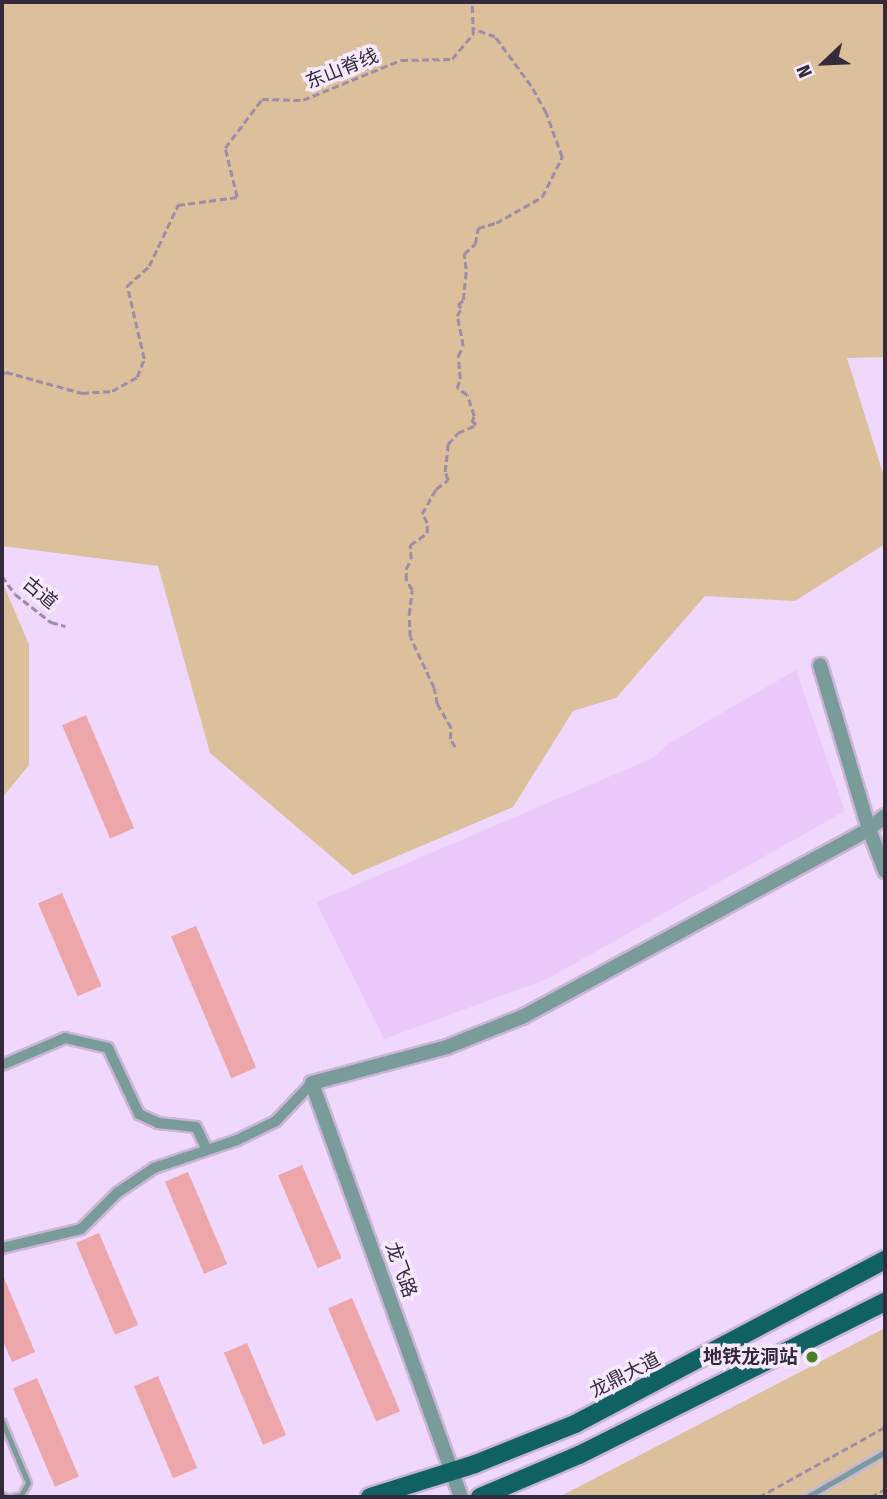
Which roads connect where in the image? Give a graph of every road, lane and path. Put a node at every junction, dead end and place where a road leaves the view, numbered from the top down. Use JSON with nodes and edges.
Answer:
{"nodes":[{"id":1,"x":472,"y":2,"type":"edge"},
{"id":2,"x":473,"y":29,"type":"junction"},
{"id":3,"x":2,"y":374,"type":"edge"},
{"id":4,"x":2,"y":576,"type":"edge"},
{"id":5,"x":65,"y":626,"type":"dead end"},
{"id":6,"x":820,"y":665,"type":"dead end"},
{"id":7,"x":454,"y":747,"type":"dead end"},
{"id":8,"x":885,"y":816,"type":"edge"},
{"id":9,"x":869,"y":829,"type":"junction"},
{"id":10,"x":885,"y":871,"type":"edge"},
{"id":11,"x":2,"y":1065,"type":"edge"},
{"id":12,"x":312,"y":1083,"type":"junction"},
{"id":13,"x":207,"y":1150,"type":"junction"},
{"id":14,"x":2,"y":1248,"type":"edge"},
{"id":15,"x":885,"y":1260,"type":"edge"},
{"id":16,"x":885,"y":1302,"type":"edge"},
{"id":17,"x":2,"y":1421,"type":"edge"},
{"id":18,"x":885,"y":1427,"type":"edge"},
{"id":19,"x":885,"y":1452,"type":"edge"},
{"id":20,"x":453,"y":1471,"type":"junction"},
{"id":21,"x":885,"y":1489,"type":"edge"},
{"id":22,"x":13,"y":1497,"type":"edge"},
{"id":23,"x":370,"y":1497,"type":"edge"},
{"id":24,"x":461,"y":1497,"type":"edge"},
{"id":25,"x":480,"y":1497,"type":"edge"},
{"id":26,"x":759,"y":1497,"type":"edge"},
{"id":27,"x":807,"y":1497,"type":"edge"},
{"id":28,"x":871,"y":1497,"type":"edge"}],
"edges":[{"from":1,"to":2,"type":"path"},
{"from":2,"to":3,"type":"path","name":"东山脊线"},
{"from":2,"to":7,"type":"path"},
{"from":4,"to":5,"type":"path","name":"古道"},
{"from":6,"to":9,"type":"street"},
{"from":8,"to":9,"type":"street"},
{"from":9,"to":10,"type":"street"},
{"from":9,"to":12,"type":"street"},
{"from":11,"to":13,"type":"street"},
{"from":12,"to":13,"type":"street"},
{"from":12,"to":20,"type":"street","name":"龙飞路"},
{"from":13,"to":14,"type":"street"},
{"from":15,"to":20,"type":"main road","name":"龙鼎大道"},
{"from":16,"to":25,"type":"main road"},
{"from":17,"to":22,"type":"lane"},
{"from":18,"to":26,"type":"path"},
{"from":19,"to":27,"type":"lane"},
{"from":20,"to":23,"type":"main road","name":"龙鼎大道"},
{"from":20,"to":24,"type":"street","name":"龙飞路"},
{"from":21,"to":28,"type":"path"}]}
